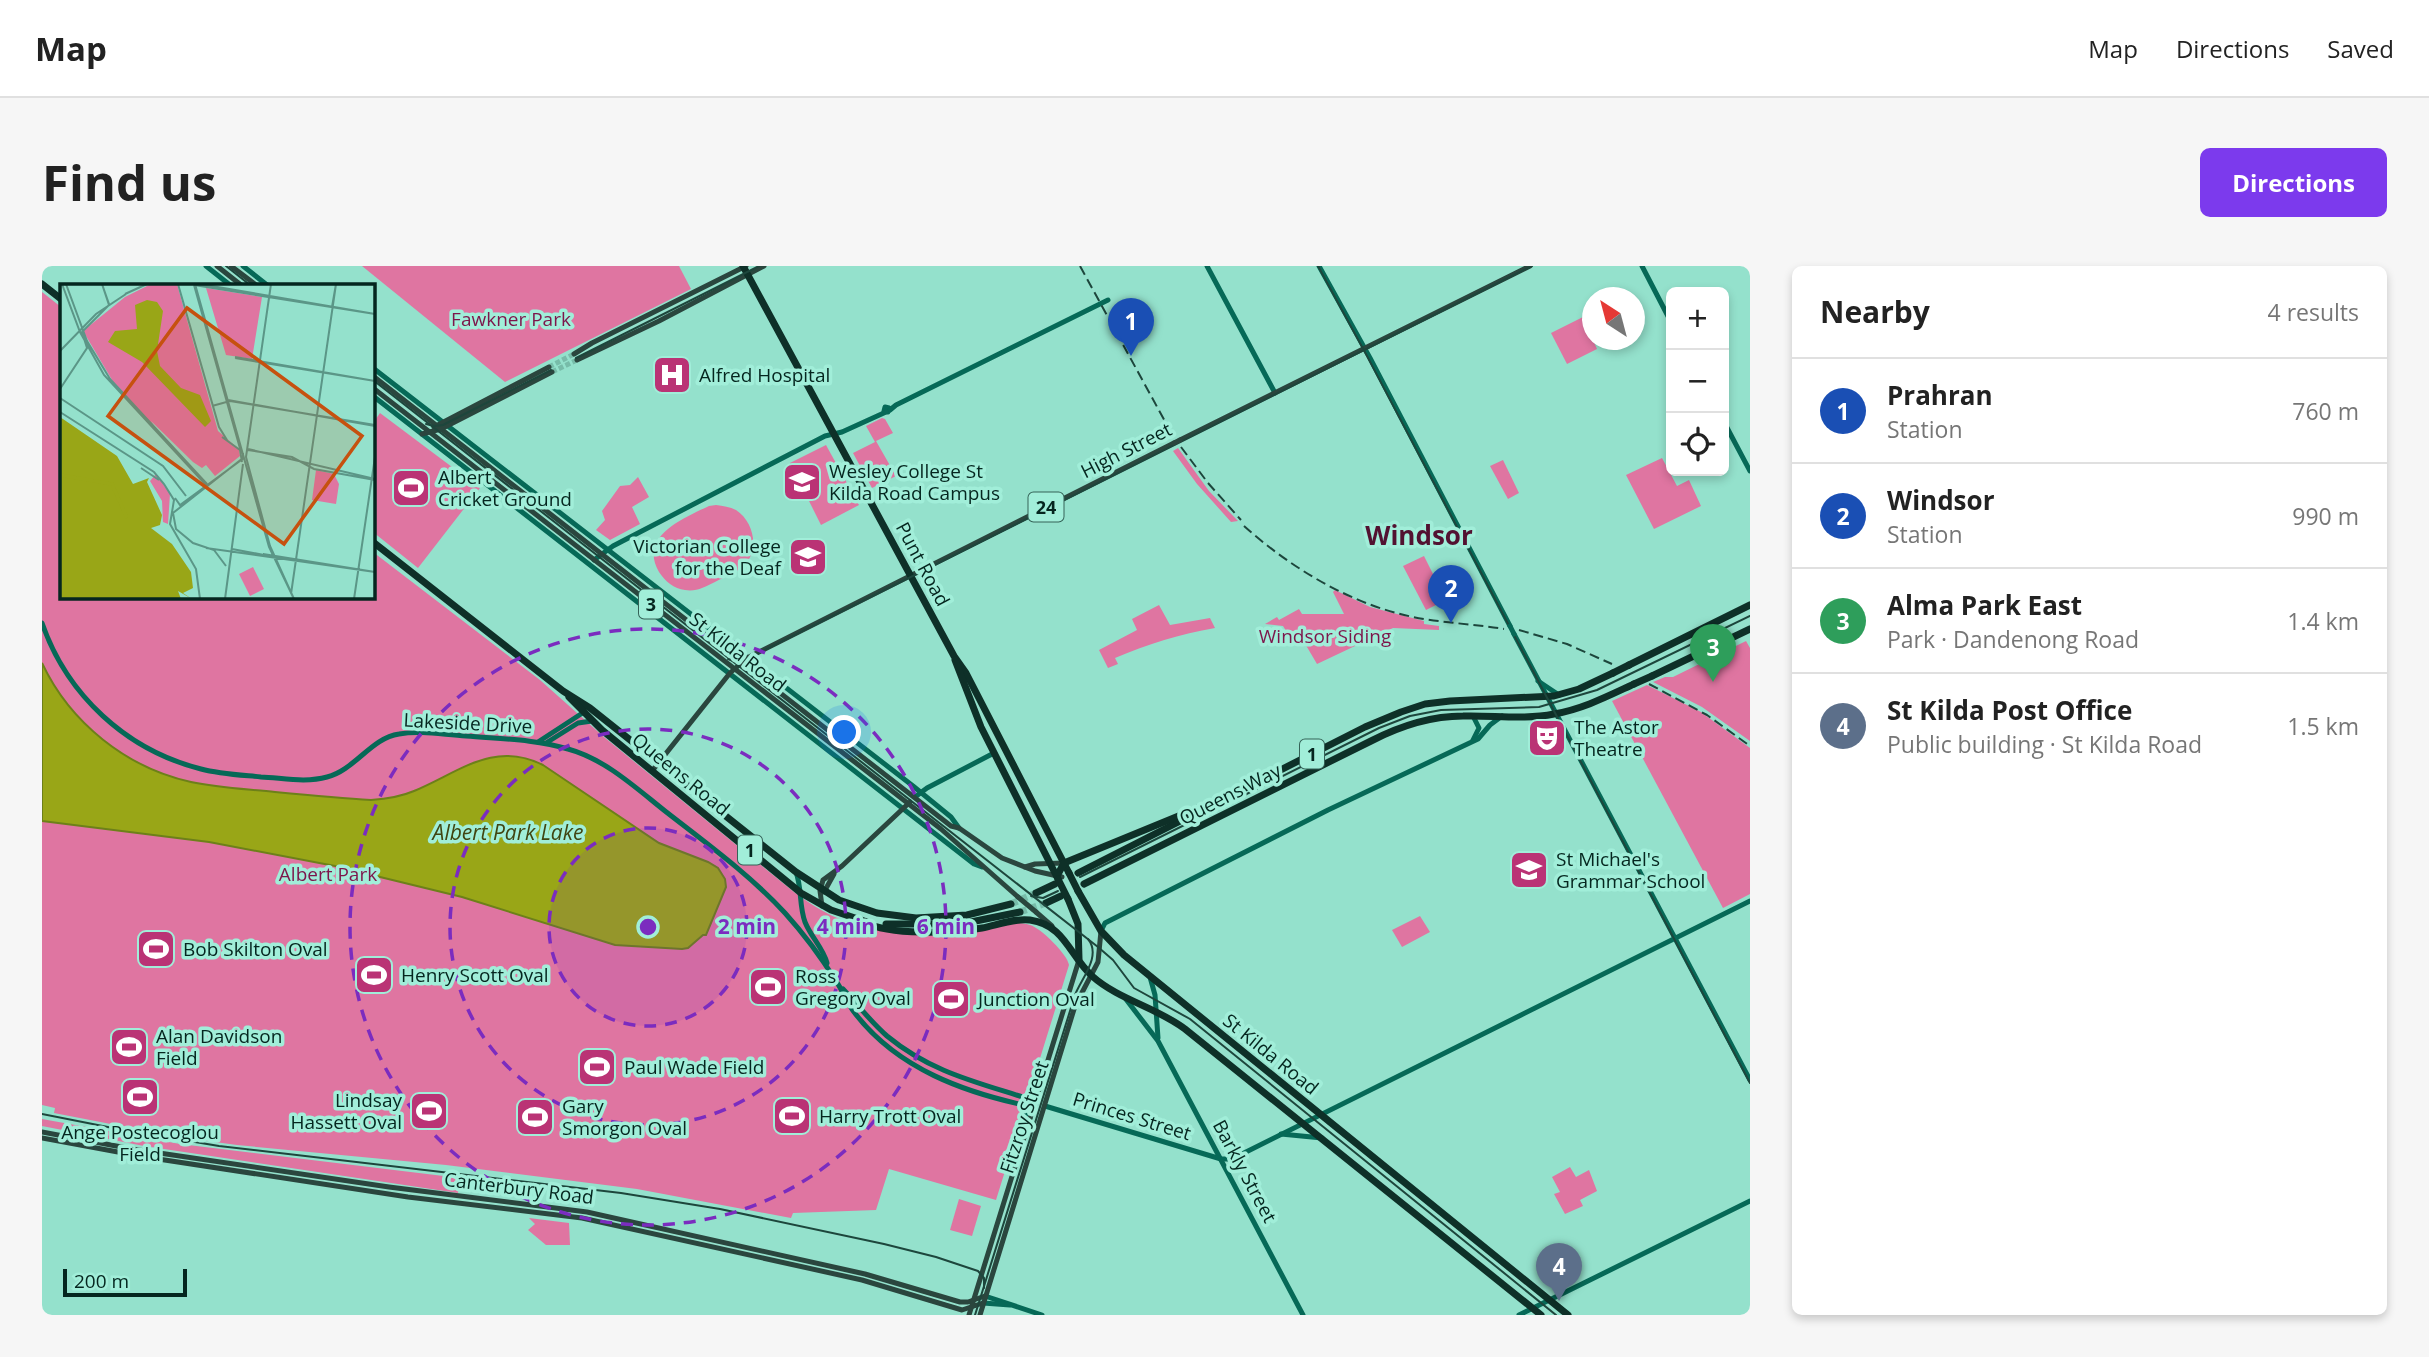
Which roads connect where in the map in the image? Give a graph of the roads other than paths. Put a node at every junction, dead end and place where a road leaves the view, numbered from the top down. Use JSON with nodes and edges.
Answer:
{"nodes":[{"id":1,"x":206,"y":266,"type":"edge"},
{"id":2,"x":217,"y":266,"type":"edge"},
{"id":3,"x":232,"y":266,"type":"edge"},
{"id":4,"x":243,"y":266,"type":"edge"},
{"id":5,"x":764,"y":266,"type":"edge"},
{"id":6,"x":1207,"y":266,"type":"edge"},
{"id":7,"x":1319,"y":266,"type":"edge"},
{"id":8,"x":1530,"y":266,"type":"edge"},
{"id":9,"x":1642,"y":266,"type":"edge"},
{"id":10,"x":745,"y":268,"type":"edge"},
{"id":11,"x":1518,"y":269,"type":"edge"},
{"id":12,"x":42,"y":284,"type":"edge"},
{"id":13,"x":229,"y":284,"type":"edge"},
{"id":14,"x":240,"y":284,"type":"edge"},
{"id":15,"x":255,"y":284,"type":"edge"},
{"id":16,"x":266,"y":284,"type":"edge"},
{"id":17,"x":60,"y":298,"type":"edge"},
{"id":18,"x":1108,"y":300,"type":"dead end"},
{"id":19,"x":1666,"y":312,"type":"edge"},
{"id":20,"x":655,"y":313,"type":"junction"},
{"id":21,"x":659,"y":321,"type":"junction"},
{"id":22,"x":1364,"y":348,"type":"junction"},
{"id":23,"x":374,"y":369,"type":"edge"},
{"id":24,"x":374,"y":377,"type":"edge"},
{"id":25,"x":374,"y":389,"type":"edge"},
{"id":26,"x":1275,"y":393,"type":"junction"},
{"id":27,"x":374,"y":397,"type":"edge"},
{"id":28,"x":440,"y":425,"type":"junction"},
{"id":29,"x":448,"y":426,"type":"junction"},
{"id":30,"x":1729,"y":431,"type":"edge"},
{"id":31,"x":430,"y":433,"type":"junction"},
{"id":32,"x":834,"y":433,"type":"junction"},
{"id":33,"x":422,"y":434,"type":"junction"},
{"id":34,"x":1750,"y":471,"type":"edge"},
{"id":35,"x":523,"y":489,"type":"junction"},
{"id":36,"x":374,"y":543,"type":"edge"},
{"id":37,"x":604,"y":552,"type":"junction"},
{"id":38,"x":594,"y":560,"type":"junction"},
{"id":39,"x":912,"y":575,"type":"junction"},
{"id":40,"x":1750,"y":606,"type":"edge"},
{"id":41,"x":42,"y":623,"type":"edge"},
{"id":42,"x":1750,"y":629,"type":"edge"},
{"id":43,"x":954,"y":656,"type":"junction"},
{"id":44,"x":747,"y":658,"type":"junction"},
{"id":45,"x":735,"y":667,"type":"junction"},
{"id":46,"x":1538,"y":681,"type":"junction"},
{"id":47,"x":1559,"y":695,"type":"junction"},
{"id":48,"x":1547,"y":697,"type":"junction"},
{"id":49,"x":587,"y":711,"type":"junction"},
{"id":50,"x":1556,"y":714,"type":"junction"},
{"id":51,"x":1473,"y":716,"type":"junction"},
{"id":52,"x":1502,"y":716,"type":"junction"},
{"id":53,"x":592,"y":721,"type":"junction"},
{"id":54,"x":565,"y":731,"type":"junction"},
{"id":55,"x":848,"y":736,"type":"junction"},
{"id":56,"x":839,"y":738,"type":"junction"},
{"id":57,"x":1473,"y":740,"type":"junction"},
{"id":58,"x":538,"y":742,"type":"junction"},
{"id":59,"x":546,"y":743,"type":"junction"},
{"id":60,"x":567,"y":748,"type":"junction"},
{"id":61,"x":1004,"y":748,"type":"junction"},
{"id":62,"x":994,"y":754,"type":"junction"},
{"id":63,"x":658,"y":763,"type":"junction"},
{"id":64,"x":652,"y":771,"type":"junction"},
{"id":65,"x":674,"y":777,"type":"junction"},
{"id":66,"x":668,"y":784,"type":"junction"},
{"id":67,"x":918,"y":795,"type":"junction"},
{"id":68,"x":1224,"y":799,"type":"junction"},
{"id":69,"x":906,"y":806,"type":"junction"},
{"id":70,"x":1064,"y":863,"type":"junction"},
{"id":71,"x":1051,"y":864,"type":"junction"},
{"id":72,"x":982,"y":867,"type":"joint"},
{"id":73,"x":1025,"y":867,"type":"junction"},
{"id":74,"x":796,"y":872,"type":"junction"},
{"id":75,"x":1078,"y":873,"type":"dead end"},
{"id":76,"x":1060,"y":878,"type":"junction"},
{"id":77,"x":1073,"y":882,"type":"joint"},
{"id":78,"x":1084,"y":884,"type":"dead end"},
{"id":79,"x":822,"y":890,"type":"junction"},
{"id":80,"x":802,"y":893,"type":"junction"},
{"id":81,"x":1036,"y":894,"type":"tunnel mouth"},
{"id":82,"x":1064,"y":897,"type":"junction"},
{"id":83,"x":1750,"y":901,"type":"edge"},
{"id":84,"x":1046,"y":903,"type":"tunnel mouth"},
{"id":85,"x":1011,"y":904,"type":"tunnel mouth"},
{"id":86,"x":822,"y":906,"type":"junction"},
{"id":87,"x":1020,"y":912,"type":"tunnel mouth"},
{"id":88,"x":865,"y":922,"type":"junction"},
{"id":89,"x":1056,"y":930,"type":"junction"},
{"id":90,"x":1101,"y":930,"type":"junction"},
{"id":91,"x":1675,"y":939,"type":"junction"},
{"id":92,"x":1079,"y":960,"type":"junction"},
{"id":93,"x":829,"y":970,"type":"junction"},
{"id":94,"x":1091,"y":975,"type":"junction"},
{"id":95,"x":1150,"y":977,"type":"junction"},
{"id":96,"x":838,"y":984,"type":"junction"},
{"id":97,"x":1125,"y":998,"type":"junction"},
{"id":98,"x":1155,"y":1010,"type":"junction"},
{"id":99,"x":894,"y":1041,"type":"junction"},
{"id":100,"x":1158,"y":1041,"type":"junction"},
{"id":101,"x":888,"y":1048,"type":"junction"},
{"id":102,"x":1750,"y":1080,"type":"edge"},
{"id":103,"x":1020,"y":1104,"type":"junction"},
{"id":104,"x":1034,"y":1104,"type":"junction"},
{"id":105,"x":1045,"y":1106,"type":"junction"},
{"id":106,"x":1320,"y":1114,"type":"junction"},
{"id":107,"x":1030,"y":1118,"type":"junction"},
{"id":108,"x":1303,"y":1123,"type":"junction"},
{"id":109,"x":42,"y":1132,"type":"edge"},
{"id":110,"x":1281,"y":1134,"type":"junction"},
{"id":111,"x":42,"y":1138,"type":"edge"},
{"id":112,"x":1322,"y":1138,"type":"junction"},
{"id":113,"x":1221,"y":1159,"type":"junction"},
{"id":114,"x":1750,"y":1201,"type":"edge"},
{"id":115,"x":974,"y":1300,"type":"junction"},
{"id":116,"x":984,"y":1300,"type":"junction"},
{"id":117,"x":1549,"y":1300,"type":"junction"},
{"id":118,"x":1533,"y":1308,"type":"junction"},
{"id":119,"x":970,"y":1312,"type":"edge"},
{"id":120,"x":980,"y":1315,"type":"edge"},
{"id":121,"x":1042,"y":1315,"type":"edge"},
{"id":122,"x":1303,"y":1315,"type":"edge"},
{"id":123,"x":1519,"y":1315,"type":"edge"},
{"id":124,"x":1541,"y":1315,"type":"edge"},
{"id":125,"x":1568,"y":1315,"type":"edge"}],
"edges":[{"from":1,"to":13,"type":"street"},
{"from":2,"to":14,"type":"main road"},
{"from":3,"to":15,"type":"main road"},
{"from":4,"to":16,"type":"street"},
{"from":5,"to":10,"type":"main road"},
{"from":6,"to":26,"type":"street"},
{"from":7,"to":22,"type":"street"},
{"from":8,"to":11,"type":"main road","name":"High Street","number":"24"},
{"from":9,"to":19,"type":"street"},
{"from":10,"to":20,"type":"main road"},
{"from":10,"to":21,"type":"main road"},
{"from":10,"to":32,"type":"highway","name":"Punt Road"},
{"from":11,"to":22,"type":"main road","name":"High Street","number":"24"},
{"from":12,"to":17,"type":"highway"},
{"from":18,"to":32,"type":"street"},
{"from":20,"to":21,"type":"main road"},
{"from":20,"to":21,"type":"main road"},
{"from":22,"to":26,"type":"main road","name":"High Street","number":"24"},
{"from":22,"to":46,"type":"street","bridge":true},
{"from":23,"to":28,"type":"street","name":"St Kilda Road"},
{"from":24,"to":28,"type":"main road","name":"St Kilda Road","number":"3"},
{"from":25,"to":31,"type":"main road","name":"St Kilda Road","number":"3"},
{"from":26,"to":39,"type":"main road","name":"High Street","number":"24"},
{"from":27,"to":33,"type":"street","name":"St Kilda Road"},
{"from":28,"to":29,"type":"main road"},
{"from":28,"to":29,"type":"main road"},
{"from":28,"to":31,"type":"main road"},
{"from":28,"to":35,"type":"main road","name":"St Kilda Road","number":"3"},
{"from":29,"to":35,"type":"street","name":"St Kilda Road"},
{"from":30,"to":34,"type":"street"},
{"from":31,"to":33,"type":"main road"},
{"from":31,"to":38,"type":"main road","name":"St Kilda Road","number":"3"},
{"from":32,"to":37,"type":"street"},
{"from":32,"to":39,"type":"highway","name":"Punt Road"},
{"from":33,"to":45,"type":"street","name":"St Kilda Road"},
{"from":35,"to":37,"type":"main road","name":"St Kilda Road","number":"3"},
{"from":36,"to":49,"type":"highway","name":"Queens Road","number":"1"},
{"from":37,"to":38,"type":"street"},
{"from":37,"to":44,"type":"street","name":"St Kilda Road"},
{"from":37,"to":45,"type":"main road","name":"St Kilda Road","number":"3"},
{"from":38,"to":45,"type":"main road","name":"St Kilda Road","number":"3"},
{"from":39,"to":43,"type":"highway","name":"Punt Road"},
{"from":39,"to":44,"type":"main road","name":"High Street","number":"24"},
{"from":40,"to":47,"type":"highway","number":"1","bridge":true},
{"from":41,"to":58,"type":"street","name":"Lakeside Drive"},
{"from":42,"to":50,"type":"highway","number":"1","bridge":true},
{"from":43,"to":61,"type":"highway","name":"Punt Road"},
{"from":43,"to":62,"type":"highway","name":"Punt Road"},
{"from":44,"to":45,"type":"main road","name":"High Street","number":"24"},
{"from":44,"to":55,"type":"street","name":"St Kilda Road"},
{"from":45,"to":56,"type":"main road","name":"St Kilda Road","number":"3"},
{"from":45,"to":63,"type":"main road","number":"24"},
{"from":45,"to":69,"type":"street","name":"St Kilda Road"},
{"from":46,"to":47,"type":"street"},
{"from":46,"to":48,"type":"street"},
{"from":47,"to":48,"type":"highway","number":"1"},
{"from":48,"to":50,"type":"street"},
{"from":48,"to":68,"type":"highway","name":"Queens Way","number":"1"},
{"from":49,"to":53,"type":"highway","name":"Queens Road","number":"1"},
{"from":49,"to":58,"type":"street"},
{"from":49,"to":63,"type":"highway","name":"Queens Road","number":"1"},
{"from":50,"to":52,"type":"highway","name":"Queens Way","number":"1"},
{"from":50,"to":91,"type":"street"},
{"from":51,"to":52,"type":"highway","name":"Queens Way","number":"1"},
{"from":51,"to":57,"type":"street"},
{"from":51,"to":78,"type":"highway","name":"Queens Way","number":"1"},
{"from":52,"to":57,"type":"street"},
{"from":53,"to":54,"type":"street"},
{"from":53,"to":64,"type":"highway","name":"Queens Road","number":"1"},
{"from":54,"to":59,"type":"street"},
{"from":54,"to":60,"type":"street"},
{"from":55,"to":56,"type":"main road"},
{"from":55,"to":67,"type":"street","name":"St Kilda Road"},
{"from":56,"to":67,"type":"main road","name":"St Kilda Road","number":"3"},
{"from":57,"to":90,"type":"street"},
{"from":58,"to":59,"type":"street","name":"Lakeside Drive"},
{"from":59,"to":60,"type":"street","name":"Lakeside Drive"},
{"from":60,"to":93,"type":"street","name":"Lakeside Drive"},
{"from":61,"to":62,"type":"highway"},
{"from":61,"to":70,"type":"highway","name":"Punt Road"},
{"from":62,"to":67,"type":"street"},
{"from":62,"to":71,"type":"highway","name":"Punt Road"},
{"from":63,"to":64,"type":"main road","number":"24"},
{"from":63,"to":65,"type":"highway","name":"Queens Road","number":"1"},
{"from":64,"to":66,"type":"highway","name":"Queens Road","number":"1"},
{"from":65,"to":66,"type":"highway"},
{"from":65,"to":74,"type":"highway","name":"Queens Road","number":"1"},
{"from":66,"to":80,"type":"highway","name":"Queens Road","number":"1"},
{"from":67,"to":69,"type":"main road"},
{"from":67,"to":73,"type":"main road","name":"St Kilda Road","number":"3"},
{"from":68,"to":70,"type":"highway"},
{"from":68,"to":75,"type":"highway","name":"Queens Way","number":"1"},
{"from":69,"to":72,"type":"street","name":"St Kilda Road"},
{"from":69,"to":79,"type":"main road"},
{"from":70,"to":71,"type":"main road"},
{"from":70,"to":76,"type":"highway","name":"Punt Road"},
{"from":70,"to":76,"type":"highway"},
{"from":71,"to":73,"type":"main road"},
{"from":71,"to":76,"type":"highway","name":"Punt Road"},
{"from":72,"to":89,"type":"main road","name":"St Kilda Road","bridge":true},
{"from":73,"to":76,"type":"main road","name":"St Kilda Road","number":"3"},
{"from":74,"to":79,"type":"highway","name":"Queens Road","number":"1"},
{"from":74,"to":80,"type":"street"},
{"from":76,"to":77,"type":"highway","name":"Punt Road","bridge":true},
{"from":76,"to":81,"type":"highway"},
{"from":76,"to":82,"type":"highway","name":"Punt Road","bridge":true},
{"from":77,"to":90,"type":"highway","name":"St Kilda Road","bridge":true},
{"from":79,"to":85,"type":"highway","name":"Queens Road","number":"1"},
{"from":79,"to":86,"type":"main road"},
{"from":80,"to":86,"type":"highway","name":"Queens Road","number":"1"},
{"from":80,"to":93,"type":"street"},
{"from":82,"to":84,"type":"highway"},
{"from":82,"to":92,"type":"highway","name":"Punt Road"},
{"from":83,"to":91,"type":"street"},
{"from":86,"to":88,"type":"highway","name":"Queens Road","number":"1"},
{"from":87,"to":88,"type":"highway","name":"Queens Road","number":"1"},
{"from":88,"to":89,"type":"highway"},
{"from":89,"to":92,"type":"highway","name":"St Kilda Road"},
{"from":90,"to":94,"type":"main road","name":"Fitzroy Street"},
{"from":90,"to":95,"type":"highway","name":"St Kilda Road"},
{"from":91,"to":102,"type":"street"},
{"from":91,"to":106,"type":"street"},
{"from":92,"to":94,"type":"highway","name":"St Kilda Road"},
{"from":92,"to":104,"type":"main road","name":"Fitzroy Street"},
{"from":93,"to":96,"type":"street","name":"Lakeside Drive"},
{"from":94,"to":97,"type":"highway","name":"St Kilda Road"},
{"from":94,"to":105,"type":"main road","name":"Fitzroy Street"},
{"from":95,"to":98,"type":"street","name":"Barkly Street"},
{"from":95,"to":106,"type":"highway","name":"St Kilda Road"},
{"from":96,"to":99,"type":"street","name":"Lakeside Drive"},
{"from":96,"to":101,"type":"street","name":"Lakeside Drive"},
{"from":97,"to":98,"type":"highway","name":"St Kilda Road"},
{"from":97,"to":100,"type":"street","name":"Barkly Street"},
{"from":98,"to":100,"type":"street","name":"Barkly Street"},
{"from":98,"to":108,"type":"highway","name":"St Kilda Road"},
{"from":99,"to":101,"type":"street"},
{"from":99,"to":104,"type":"street","name":"Lakeside Drive"},
{"from":100,"to":113,"type":"street","name":"Barkly Street"},
{"from":101,"to":103,"type":"street","name":"Lakeside Drive"},
{"from":103,"to":104,"type":"street","name":"Lakeside Drive"},
{"from":103,"to":107,"type":"street"},
{"from":104,"to":105,"type":"main road","name":"Lakeside Drive"},
{"from":104,"to":107,"type":"main road","name":"Fitzroy Street"},
{"from":105,"to":113,"type":"street","name":"Princes Street"},
{"from":105,"to":116,"type":"main road","name":"Fitzroy Street"},
{"from":106,"to":108,"type":"street"},
{"from":106,"to":117,"type":"highway","name":"St Kilda Road"},
{"from":107,"to":115,"type":"main road","name":"Fitzroy Street"},
{"from":108,"to":110,"type":"street"},
{"from":108,"to":112,"type":"highway","name":"St Kilda Road"},
{"from":109,"to":115,"type":"main road","name":"Canterbury Road"},
{"from":110,"to":112,"type":"street"},
{"from":110,"to":113,"type":"street"},
{"from":111,"to":119,"type":"main road","name":"Canterbury Road"},
{"from":112,"to":118,"type":"highway","name":"St Kilda Road"},
{"from":113,"to":122,"type":"street","name":"Barkly Street"},
{"from":114,"to":117,"type":"street"},
{"from":115,"to":116,"type":"main road","name":"Canterbury Road"},
{"from":115,"to":119,"type":"main road","name":"Fitzroy Street"},
{"from":116,"to":119,"type":"main road"},
{"from":116,"to":120,"type":"main road","name":"Fitzroy Street"},
{"from":116,"to":121,"type":"street"},
{"from":117,"to":118,"type":"street"},
{"from":117,"to":125,"type":"highway","name":"St Kilda Road"},
{"from":118,"to":123,"type":"street"},
{"from":118,"to":124,"type":"highway","name":"St Kilda Road"}]}
